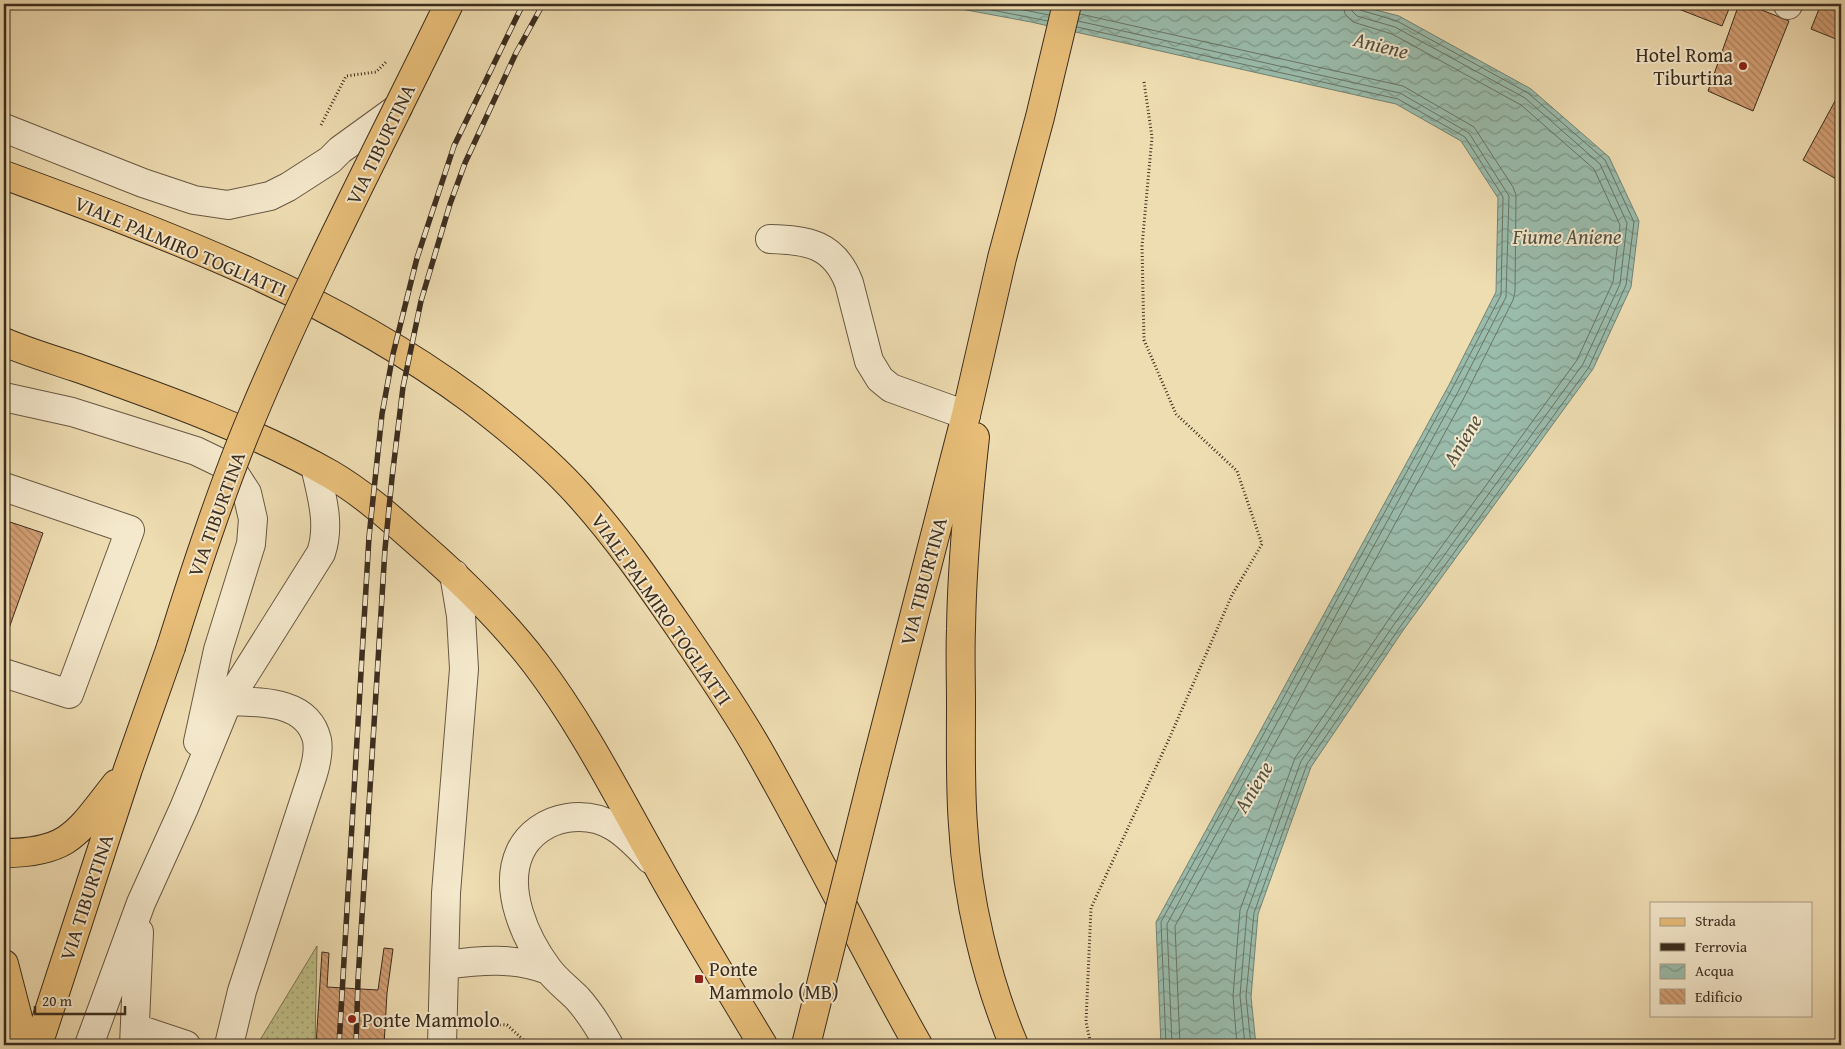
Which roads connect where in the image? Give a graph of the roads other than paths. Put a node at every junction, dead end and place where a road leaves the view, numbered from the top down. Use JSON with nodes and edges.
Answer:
{"nodes":[{"id":1,"x":449,"y":4,"type":"edge"},
{"id":2,"x":1067,"y":4,"type":"edge"},
{"id":3,"x":398,"y":108,"type":"junction"},
{"id":4,"x":4,"y":128,"type":"edge"},
{"id":5,"x":4,"y":175,"type":"edge"},
{"id":6,"x":770,"y":239,"type":"dead end"},
{"id":7,"x":988,"y":316,"type":"junction"},
{"id":8,"x":4,"y":342,"type":"edge"},
{"id":9,"x":4,"y":356,"type":"edge"},
{"id":10,"x":73,"y":367,"type":"junction"},
{"id":11,"x":4,"y":397,"type":"edge"},
{"id":12,"x":966,"y":415,"type":"junction"},
{"id":13,"x":315,"y":466,"type":"junction"},
{"id":14,"x":4,"y":488,"type":"edge"},
{"id":15,"x":454,"y":574,"type":"junction"},
{"id":16,"x":4,"y":673,"type":"edge"},
{"id":17,"x":228,"y":700,"type":"junction"},
{"id":18,"x":128,"y":769,"type":"junction"},
{"id":19,"x":184,"y":808,"type":"junction"},
{"id":20,"x":4,"y":853,"type":"edge"},
{"id":21,"x":658,"y":868,"type":"junction"},
{"id":22,"x":141,"y":903,"type":"junction"},
{"id":23,"x":4,"y":964,"type":"edge"},
{"id":24,"x":445,"y":965,"type":"junction"},
{"id":25,"x":548,"y":970,"type":"junction"},
{"id":26,"x":442,"y":1034,"type":"edge"},
{"id":27,"x":134,"y":1037,"type":"edge"},
{"id":28,"x":25,"y":1045,"type":"edge"},
{"id":29,"x":38,"y":1045,"type":"edge"},
{"id":30,"x":89,"y":1045,"type":"edge"},
{"id":31,"x":186,"y":1045,"type":"edge"},
{"id":32,"x":229,"y":1045,"type":"edge"},
{"id":33,"x":609,"y":1045,"type":"edge"},
{"id":34,"x":763,"y":1045,"type":"edge"},
{"id":35,"x":806,"y":1045,"type":"edge"},
{"id":36,"x":918,"y":1045,"type":"edge"},
{"id":37,"x":1014,"y":1045,"type":"edge"}],
"edges":[{"from":1,"to":3,"type":"main road","name":"VIA TIBURTINA","bridge":true},
{"from":2,"to":7,"type":"main road","name":"VIA TIBURTINA"},
{"from":3,"to":4,"type":"lane"},
{"from":3,"to":18,"type":"main road","name":"VIA TIBURTINA","bridge":true},
{"from":5,"to":36,"type":"main road","name":"VIALE PALMIRO TOGLIATTI"},
{"from":6,"to":12,"type":"lane"},
{"from":7,"to":12,"type":"main road","name":"VIA TIBURTINA"},
{"from":7,"to":37,"type":"main road"},
{"from":8,"to":10,"type":"main road"},
{"from":9,"to":10,"type":"main road"},
{"from":10,"to":13,"type":"main road"},
{"from":11,"to":19,"type":"lane"},
{"from":12,"to":35,"type":"main road","name":"VIA TIBURTINA","bridge":true},
{"from":13,"to":15,"type":"main road"},
{"from":13,"to":17,"type":"lane"},
{"from":14,"to":16,"type":"lane"},
{"from":15,"to":21,"type":"main road"},
{"from":15,"to":24,"type":"lane"},
{"from":17,"to":19,"type":"lane"},
{"from":17,"to":32,"type":"lane"},
{"from":18,"to":20,"type":"main road"},
{"from":18,"to":29,"type":"main road","name":"VIA TIBURTINA"},
{"from":19,"to":22,"type":"lane"},
{"from":21,"to":25,"type":"lane"},
{"from":21,"to":34,"type":"main road"},
{"from":22,"to":27,"type":"lane"},
{"from":22,"to":30,"type":"lane"},
{"from":23,"to":28,"type":"main road"},
{"from":24,"to":25,"type":"lane"},
{"from":24,"to":26,"type":"lane"},
{"from":25,"to":33,"type":"lane"},
{"from":27,"to":31,"type":"lane"}]}
